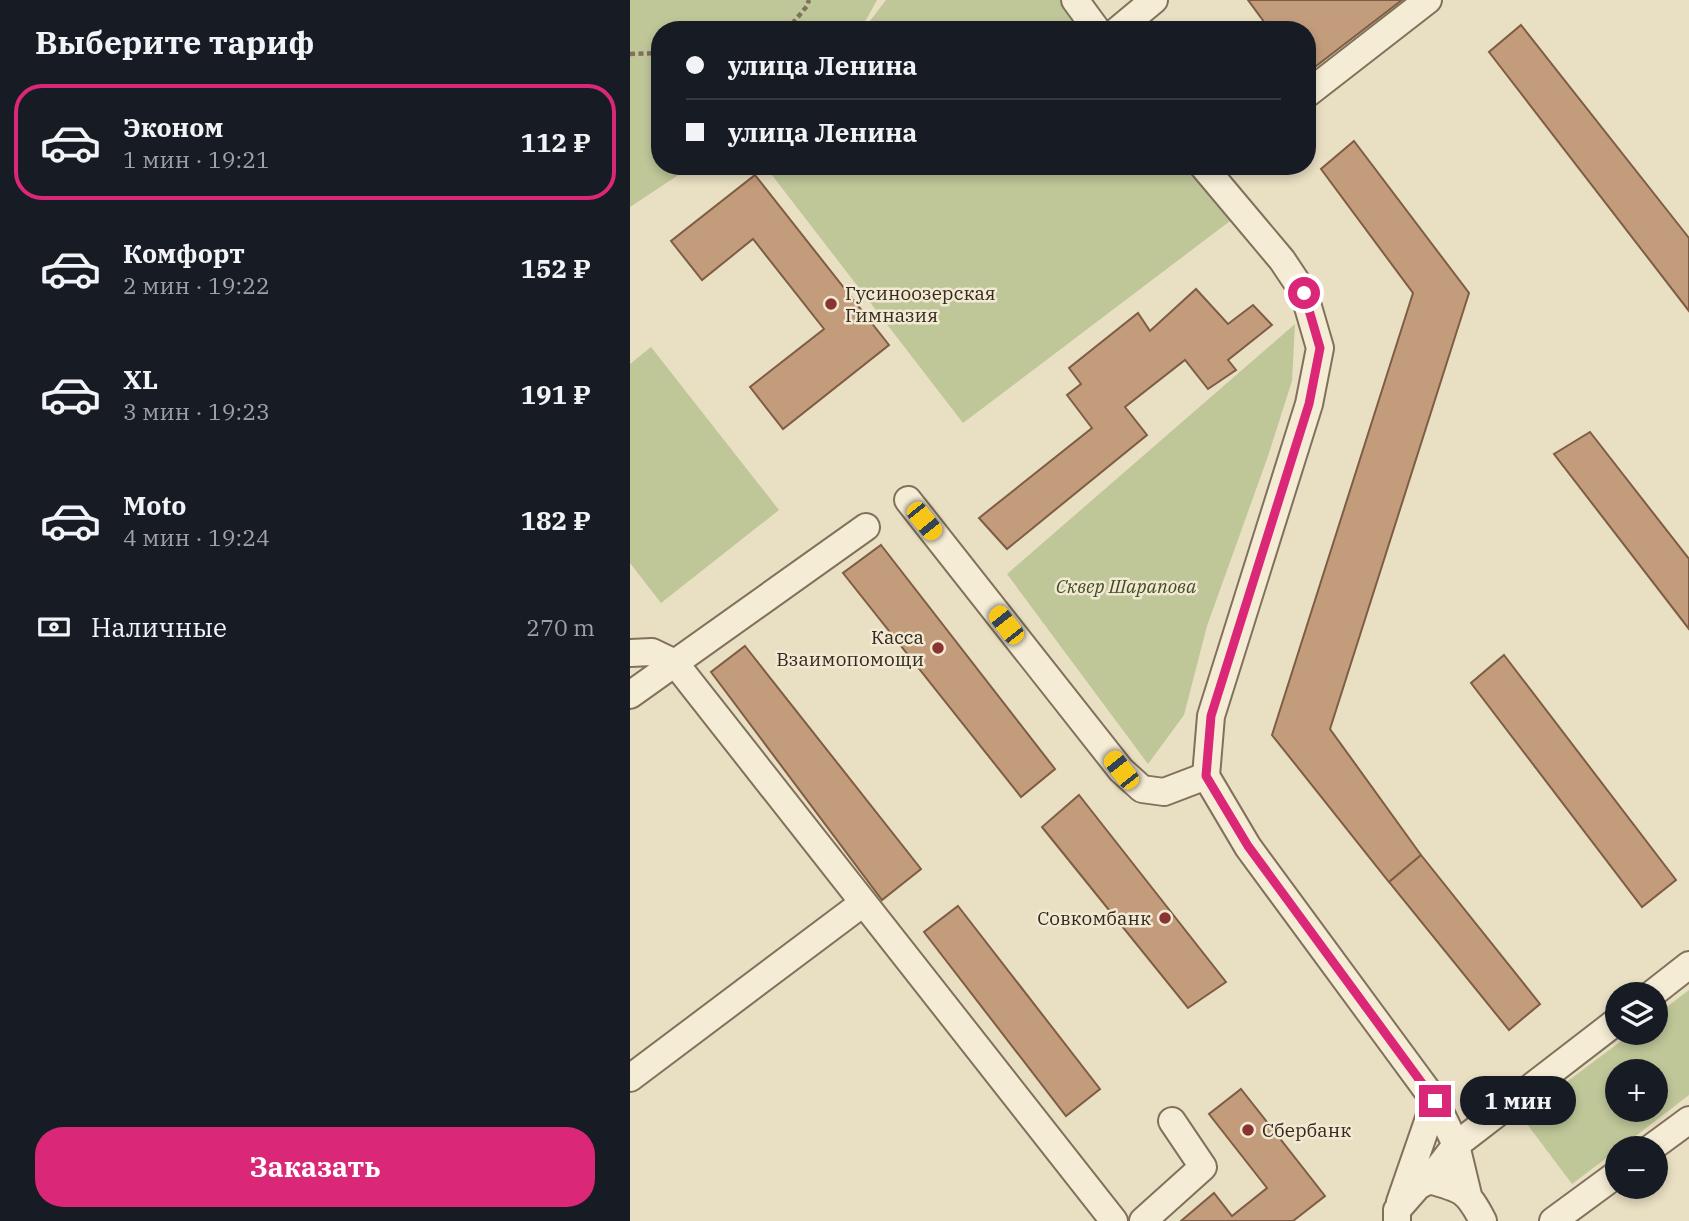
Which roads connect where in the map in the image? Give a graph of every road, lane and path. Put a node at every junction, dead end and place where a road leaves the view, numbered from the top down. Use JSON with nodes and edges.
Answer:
{"nodes":[{"id":1,"x":809,"y":0,"type":"edge"},
{"id":2,"x":1075,"y":0,"type":"edge"},
{"id":3,"x":1154,"y":0,"type":"edge"},
{"id":4,"x":1429,"y":0,"type":"edge"},
{"id":5,"x":794,"y":21,"type":"edge"},
{"id":6,"x":1090,"y":21,"type":"edge"},
{"id":7,"x":1129,"y":21,"type":"edge"},
{"id":8,"x":651,"y":53,"type":"edge"},
{"id":9,"x":630,"y":54,"type":"edge"},
{"id":10,"x":1316,"y":87,"type":"edge"},
{"id":11,"x":1214,"y":175,"type":"edge"},
{"id":12,"x":908,"y":500,"type":"dead end"},
{"id":13,"x":866,"y":527,"type":"dead end"},
{"id":14,"x":630,"y":653,"type":"edge"},
{"id":15,"x":675,"y":663,"type":"junction"},
{"id":16,"x":630,"y":695,"type":"edge"},
{"id":17,"x":1206,"y":776,"type":"junction"},
{"id":18,"x":863,"y":903,"type":"junction"},
{"id":19,"x":1689,"y":965,"type":"edge"},
{"id":20,"x":1667,"y":982,"type":"edge"},
{"id":21,"x":1605,"y":1030,"type":"edge"},
{"id":22,"x":630,"y":1077,"type":"edge"},
{"id":23,"x":1435,"y":1101,"type":"junction"},
{"id":24,"x":1689,"y":1120,"type":"edge"},
{"id":25,"x":1172,"y":1121,"type":"dead end"},
{"id":26,"x":1667,"y":1136,"type":"edge"},
{"id":27,"x":1456,"y":1145,"type":"junction"},
{"id":28,"x":1429,"y":1180,"type":"junction"},
{"id":29,"x":1605,"y":1183,"type":"edge"},
{"id":30,"x":1468,"y":1195,"type":"junction"},
{"id":31,"x":1395,"y":1217,"type":"edge"},
{"id":32,"x":1114,"y":1221,"type":"edge"},
{"id":33,"x":1143,"y":1221,"type":"edge"},
{"id":34,"x":1483,"y":1221,"type":"edge"},
{"id":35,"x":1553,"y":1221,"type":"edge"}],
"edges":[{"from":1,"to":5,"type":"path"},
{"from":2,"to":6,"type":"street"},
{"from":3,"to":7,"type":"street"},
{"from":4,"to":10,"type":"street"},
{"from":8,"to":9,"type":"path"},
{"from":11,"to":17,"type":"street"},
{"from":12,"to":17,"type":"street"},
{"from":13,"to":15,"type":"street"},
{"from":14,"to":15,"type":"street"},
{"from":15,"to":16,"type":"street"},
{"from":15,"to":18,"type":"street"},
{"from":17,"to":23,"type":"street"},
{"from":18,"to":22,"type":"street"},
{"from":18,"to":32,"type":"street"},
{"from":19,"to":20,"type":"street"},
{"from":21,"to":27,"type":"street"},
{"from":23,"to":27,"type":"street"},
{"from":23,"to":31,"type":"street"},
{"from":24,"to":26,"type":"street"},
{"from":25,"to":33,"type":"street"},
{"from":27,"to":28,"type":"street"},
{"from":27,"to":30,"type":"street"},
{"from":28,"to":30,"type":"street"},
{"from":28,"to":31,"type":"street"},
{"from":29,"to":35,"type":"street"},
{"from":30,"to":34,"type":"street"}]}
